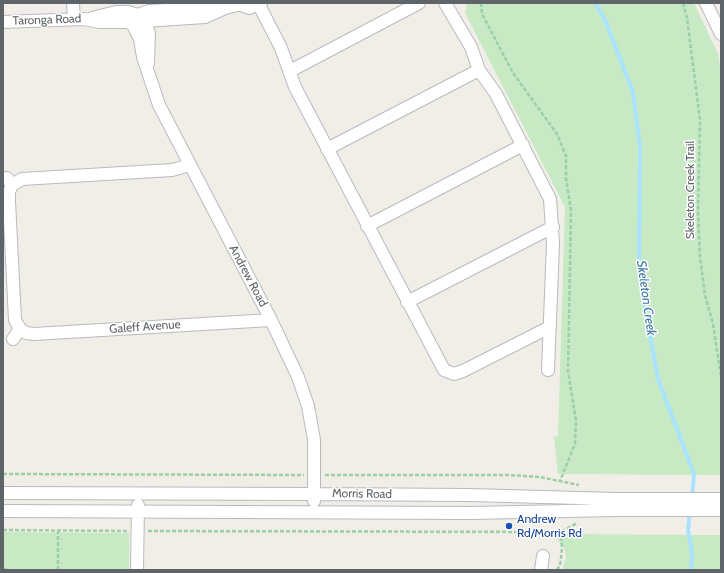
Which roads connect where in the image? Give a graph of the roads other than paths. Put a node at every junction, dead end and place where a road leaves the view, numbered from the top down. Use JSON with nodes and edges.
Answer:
{"nodes":[{"id":1,"x":73,"y":3,"type":"edge"},
{"id":2,"x":213,"y":3,"type":"edge"},
{"id":3,"x":419,"y":3,"type":"edge"},
{"id":4,"x":445,"y":3,"type":"edge"},
{"id":5,"x":706,"y":3,"type":"edge"},
{"id":6,"x":237,"y":4,"type":"edge"},
{"id":7,"x":260,"y":4,"type":"edge"},
{"id":8,"x":203,"y":13,"type":"junction"},
{"id":9,"x":74,"y":19,"type":"junction"},
{"id":10,"x":138,"y":20,"type":"junction"},
{"id":11,"x":3,"y":22,"type":"edge"},
{"id":12,"x":720,"y":29,"type":"edge"},
{"id":13,"x":479,"y":70,"type":"junction"},
{"id":14,"x":290,"y":71,"type":"junction"},
{"id":15,"x":523,"y":145,"type":"junction"},
{"id":16,"x":327,"y":149,"type":"junction"},
{"id":17,"x":190,"y":165,"type":"junction"},
{"id":18,"x":367,"y":226,"type":"junction"},
{"id":19,"x":553,"y":227,"type":"junction"},
{"id":20,"x":407,"y":302,"type":"junction"},
{"id":21,"x":271,"y":320,"type":"junction"},
{"id":22,"x":550,"y":327,"type":"junction"},
{"id":23,"x":548,"y":370,"type":"dead end"},
{"id":24,"x":3,"y":494,"type":"edge"},
{"id":25,"x":139,"y":494,"type":"junction"},
{"id":26,"x":314,"y":494,"type":"junction"},
{"id":27,"x":721,"y":499,"type":"edge"},
{"id":28,"x":616,"y":505,"type":"junction"},
{"id":29,"x":721,"y":510,"type":"edge"},
{"id":30,"x":3,"y":511,"type":"edge"},
{"id":31,"x":138,"y":512,"type":"junction"},
{"id":32,"x":314,"y":512,"type":"junction"},
{"id":33,"x":543,"y":556,"type":"dead end"},
{"id":34,"x":138,"y":570,"type":"edge"},
{"id":35,"x":541,"y":570,"type":"edge"}],
"edges":[{"from":1,"to":9,"type":"street"},
{"from":2,"to":8,"type":"street"},
{"from":3,"to":14,"type":"street"},
{"from":4,"to":13,"type":"street"},
{"from":5,"to":12,"type":"street"},
{"from":6,"to":7,"type":"street"},
{"from":6,"to":8,"type":"street"},
{"from":7,"to":14,"type":"street"},
{"from":8,"to":10,"type":"street","name":"Taronga Road"},
{"from":9,"to":10,"type":"street","name":"Taronga Road"},
{"from":9,"to":11,"type":"street","name":"Taronga Road"},
{"from":10,"to":17,"type":"street","name":"Andrew Road"},
{"from":13,"to":15,"type":"street"},
{"from":13,"to":16,"type":"street"},
{"from":14,"to":16,"type":"street"},
{"from":15,"to":18,"type":"street"},
{"from":15,"to":19,"type":"street"},
{"from":16,"to":18,"type":"street"},
{"from":17,"to":21,"type":"street","name":"Andrew Road"},
{"from":17,"to":21,"type":"street","name":"Galeff Avenue"},
{"from":18,"to":20,"type":"street"},
{"from":19,"to":20,"type":"street"},
{"from":19,"to":22,"type":"street"},
{"from":20,"to":22,"type":"street"},
{"from":21,"to":26,"type":"street","name":"Andrew Road"},
{"from":22,"to":23,"type":"street"},
{"from":24,"to":25,"type":"street","name":"Morris Road"},
{"from":25,"to":26,"type":"street","name":"Morris Road"},
{"from":25,"to":31,"type":"street"},
{"from":26,"to":28,"type":"street","name":"Morris Road"},
{"from":26,"to":32,"type":"street","name":"Andrew Road"},
{"from":27,"to":28,"type":"street","name":"Morris Road"},
{"from":28,"to":29,"type":"street","name":"Morris Road"},
{"from":28,"to":32,"type":"street","name":"Morris Road"},
{"from":30,"to":31,"type":"street","name":"Morris Road"},
{"from":31,"to":32,"type":"street","name":"Morris Road"},
{"from":31,"to":34,"type":"street"},
{"from":33,"to":35,"type":"street"}]}
